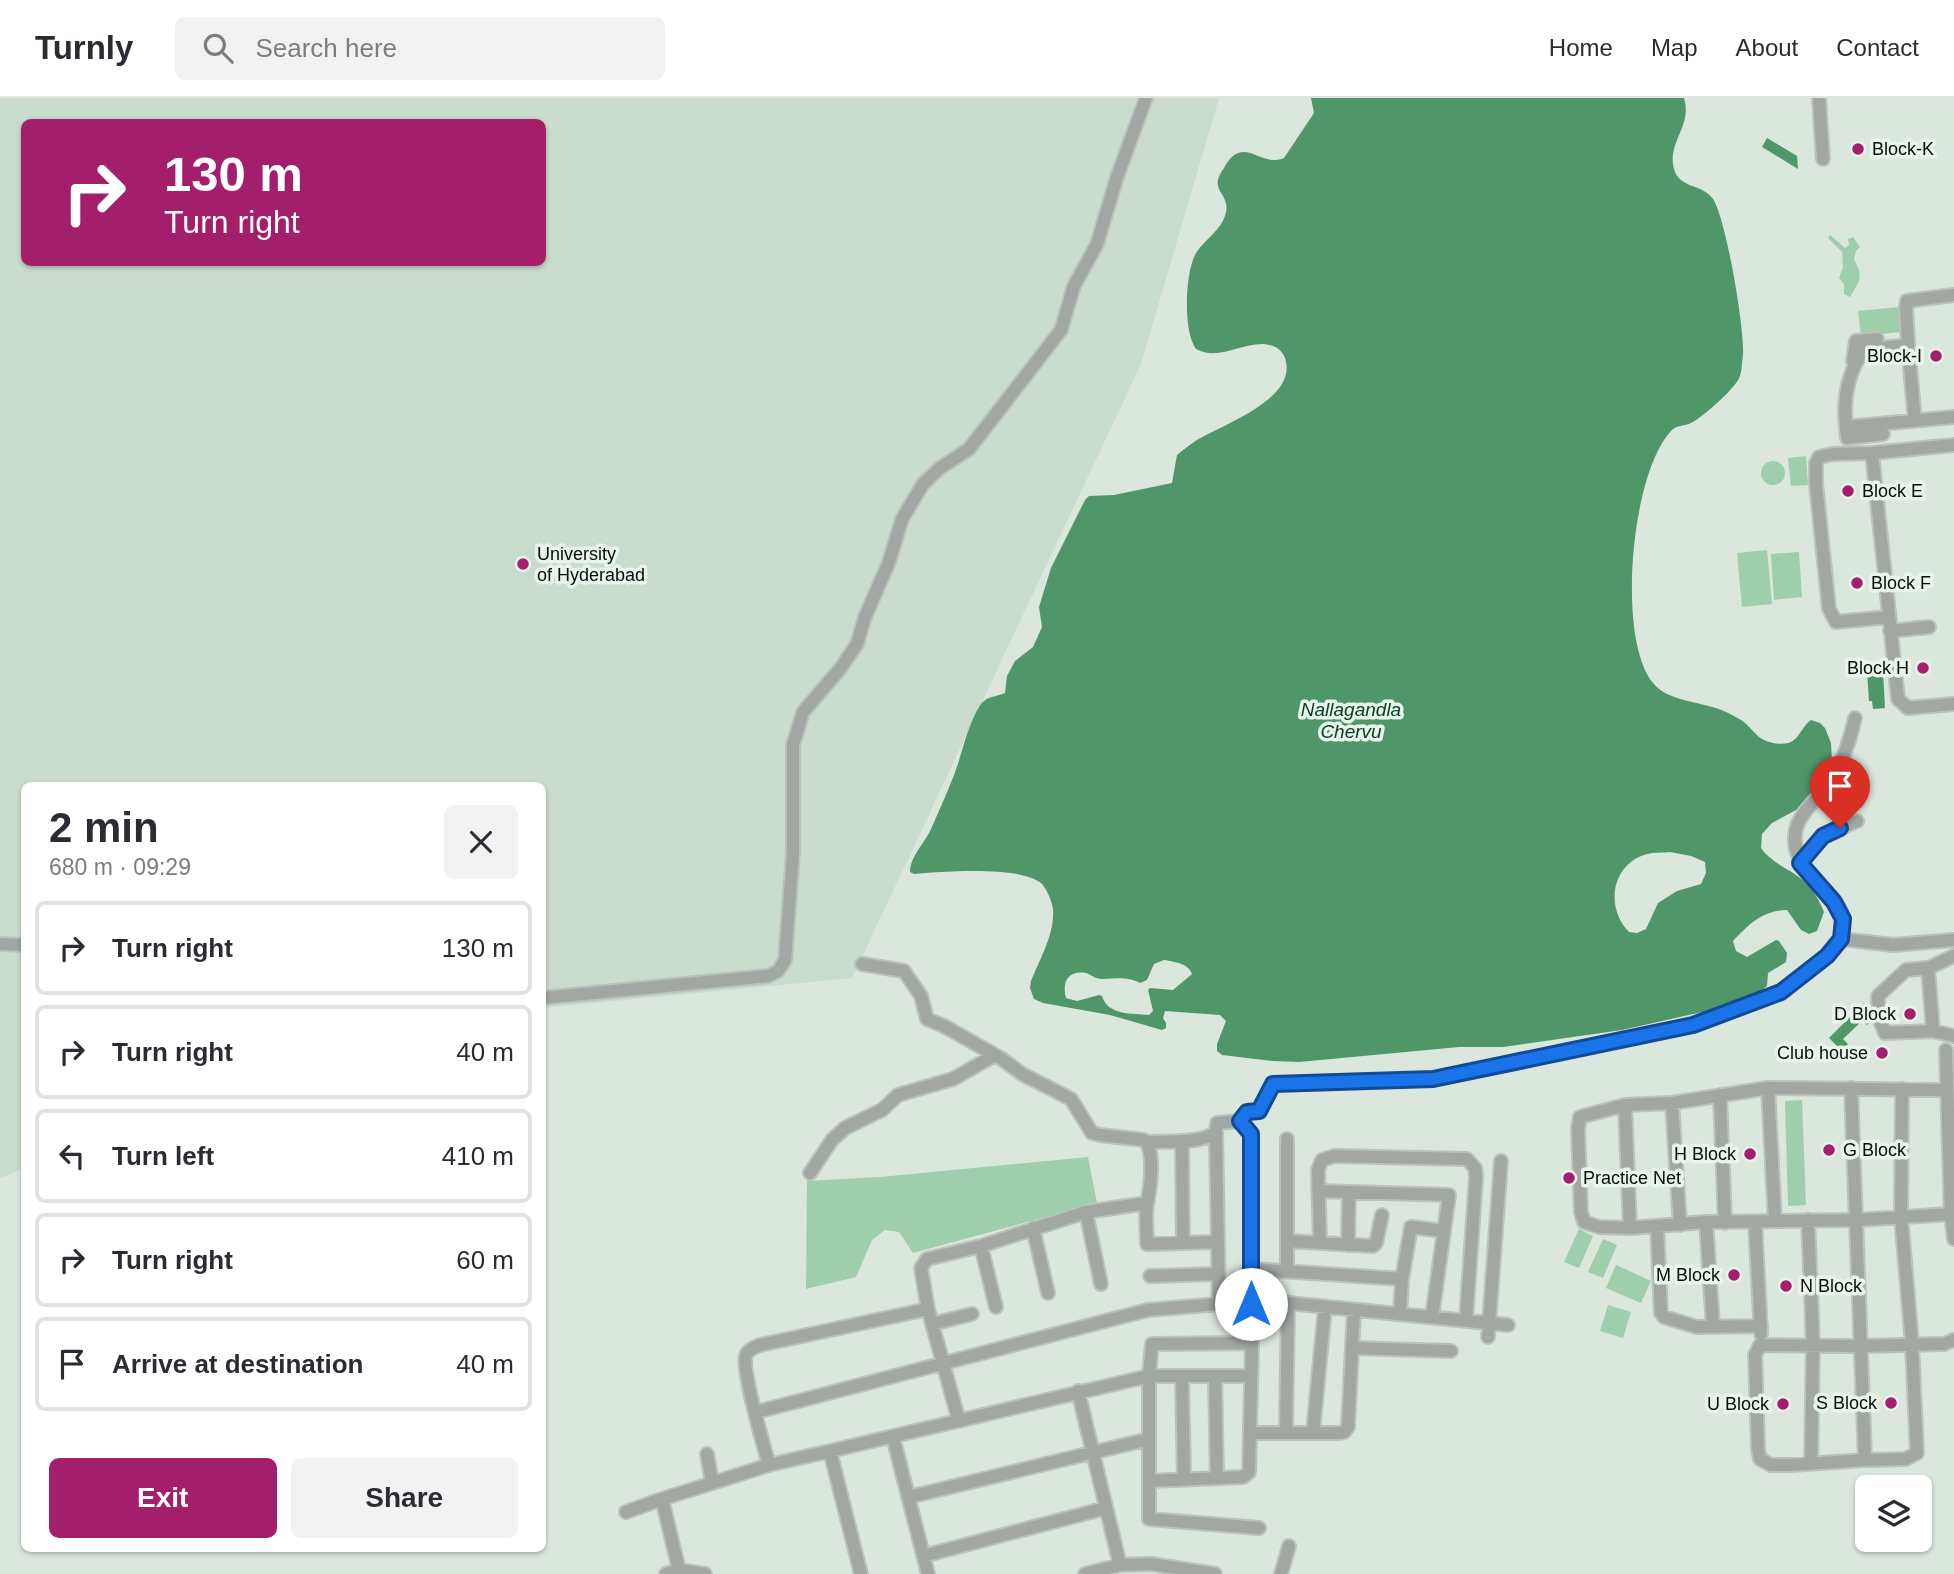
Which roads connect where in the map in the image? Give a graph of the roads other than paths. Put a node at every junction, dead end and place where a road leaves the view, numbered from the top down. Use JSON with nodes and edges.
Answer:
{"nodes":[{"id":1,"x":1146,"y":98,"type":"edge"},
{"id":2,"x":1819,"y":98,"type":"edge"},
{"id":3,"x":1823,"y":159,"type":"dead end"},
{"id":4,"x":1954,"y":295,"type":"edge"},
{"id":5,"x":1877,"y":339,"type":"dead end"},
{"id":6,"x":1908,"y":345,"type":"junction"},
{"id":7,"x":1853,"y":365,"type":"junction"},
{"id":8,"x":1954,"y":417,"type":"edge"},
{"id":9,"x":1915,"y":421,"type":"junction"},
{"id":10,"x":1846,"y":427,"type":"junction"},
{"id":11,"x":1883,"y":434,"type":"dead end"},
{"id":12,"x":1954,"y":445,"type":"edge"},
{"id":13,"x":1872,"y":453,"type":"junction"},
{"id":14,"x":1889,"y":617,"type":"junction"},
{"id":15,"x":1929,"y":627,"type":"dead end"},
{"id":16,"x":1890,"y":631,"type":"junction"},
{"id":17,"x":1954,"y":704,"type":"edge"},
{"id":18,"x":1855,"y":718,"type":"dead end"},
{"id":19,"x":1857,"y":821,"type":"dead end"},
{"id":20,"x":1800,"y":863,"type":"junction"},
{"id":21,"x":1841,"y":939,"type":"junction"},
{"id":22,"x":1954,"y":940,"type":"edge"},
{"id":23,"x":0,"y":944,"type":"edge"},
{"id":24,"x":21,"y":945,"type":"edge"},
{"id":25,"x":1954,"y":956,"type":"edge"},
{"id":26,"x":862,"y":964,"type":"dead end"},
{"id":27,"x":1928,"y":968,"type":"junction"},
{"id":28,"x":546,"y":998,"type":"edge"},
{"id":29,"x":1936,"y":1032,"type":"junction"},
{"id":30,"x":1954,"y":1036,"type":"edge"},
{"id":31,"x":1950,"y":1048,"type":"edge"},
{"id":32,"x":995,"y":1055,"type":"junction"},
{"id":33,"x":1768,"y":1088,"type":"junction"},
{"id":34,"x":1851,"y":1088,"type":"junction"},
{"id":35,"x":1902,"y":1089,"type":"junction"},
{"id":36,"x":1947,"y":1090,"type":"junction"},
{"id":37,"x":1720,"y":1096,"type":"junction"},
{"id":38,"x":1672,"y":1103,"type":"junction"},
{"id":39,"x":1625,"y":1105,"type":"junction"},
{"id":40,"x":1240,"y":1121,"type":"junction"},
{"id":41,"x":1216,"y":1133,"type":"junction"},
{"id":42,"x":1287,"y":1139,"type":"dead end"},
{"id":43,"x":1182,"y":1141,"type":"junction"},
{"id":44,"x":1146,"y":1142,"type":"junction"},
{"id":45,"x":1501,"y":1161,"type":"dead end"},
{"id":46,"x":810,"y":1173,"type":"dead end"},
{"id":47,"x":1318,"y":1191,"type":"junction"},
{"id":48,"x":1349,"y":1192,"type":"junction"},
{"id":49,"x":1449,"y":1195,"type":"junction"},
{"id":50,"x":1475,"y":1195,"type":"junction"},
{"id":51,"x":1147,"y":1203,"type":"junction"},
{"id":52,"x":1086,"y":1212,"type":"junction"},
{"id":53,"x":1382,"y":1214,"type":"dead end"},
{"id":54,"x":1951,"y":1214,"type":"junction"},
{"id":55,"x":1901,"y":1216,"type":"junction"},
{"id":56,"x":1808,"y":1220,"type":"junction"},
{"id":57,"x":1857,"y":1220,"type":"junction"},
{"id":58,"x":1775,"y":1221,"type":"junction"},
{"id":59,"x":1706,"y":1222,"type":"junction"},
{"id":60,"x":1755,"y":1222,"type":"junction"},
{"id":61,"x":1724,"y":1223,"type":"junction"},
{"id":62,"x":1680,"y":1225,"type":"junction"},
{"id":63,"x":1657,"y":1226,"type":"junction"},
{"id":64,"x":1033,"y":1228,"type":"junction"},
{"id":65,"x":1630,"y":1228,"type":"junction"},
{"id":66,"x":1444,"y":1231,"type":"junction"},
{"id":67,"x":1954,"y":1238,"type":"edge"},
{"id":68,"x":1287,"y":1241,"type":"junction"},
{"id":69,"x":1217,"y":1242,"type":"junction"},
{"id":70,"x":1183,"y":1243,"type":"junction"},
{"id":71,"x":1320,"y":1243,"type":"junction"},
{"id":72,"x":1348,"y":1245,"type":"junction"},
{"id":73,"x":981,"y":1246,"type":"junction"},
{"id":74,"x":1251,"y":1269,"type":"junction"},
{"id":75,"x":1287,"y":1271,"type":"junction"},
{"id":76,"x":1218,"y":1275,"type":"junction"},
{"id":77,"x":1150,"y":1276,"type":"dead end"},
{"id":78,"x":1402,"y":1279,"type":"junction"},
{"id":79,"x":1101,"y":1284,"type":"dead end"},
{"id":80,"x":1048,"y":1293,"type":"dead end"},
{"id":81,"x":1289,"y":1303,"type":"junction"},
{"id":82,"x":1219,"y":1304,"type":"junction"},
{"id":83,"x":1251,"y":1304,"type":"junction"},
{"id":84,"x":996,"y":1307,"type":"dead end"},
{"id":85,"x":1325,"y":1307,"type":"junction"},
{"id":86,"x":928,"y":1308,"type":"junction"},
{"id":87,"x":1354,"y":1310,"type":"junction"},
{"id":88,"x":971,"y":1314,"type":"dead end"},
{"id":89,"x":1400,"y":1314,"type":"junction"},
{"id":90,"x":1432,"y":1317,"type":"junction"},
{"id":91,"x":1466,"y":1320,"type":"junction"},
{"id":92,"x":1489,"y":1323,"type":"junction"},
{"id":93,"x":932,"y":1324,"type":"junction"},
{"id":94,"x":1508,"y":1325,"type":"dead end"},
{"id":95,"x":1713,"y":1325,"type":"junction"},
{"id":96,"x":1761,"y":1326,"type":"junction"},
{"id":97,"x":1488,"y":1337,"type":"dead end"},
{"id":98,"x":1954,"y":1340,"type":"edge"},
{"id":99,"x":1252,"y":1343,"type":"junction"},
{"id":100,"x":1912,"y":1343,"type":"junction"},
{"id":101,"x":1812,"y":1344,"type":"junction"},
{"id":102,"x":1760,"y":1345,"type":"junction"},
{"id":103,"x":1861,"y":1346,"type":"junction"},
{"id":104,"x":1352,"y":1348,"type":"junction"},
{"id":105,"x":1451,"y":1351,"type":"dead end"},
{"id":106,"x":943,"y":1363,"type":"junction"},
{"id":107,"x":1149,"y":1376,"type":"junction"},
{"id":108,"x":1251,"y":1376,"type":"junction"},
{"id":109,"x":1182,"y":1377,"type":"junction"},
{"id":110,"x":1214,"y":1377,"type":"junction"},
{"id":111,"x":1078,"y":1391,"type":"junction"},
{"id":112,"x":756,"y":1412,"type":"junction"},
{"id":113,"x":959,"y":1421,"type":"junction"},
{"id":114,"x":1313,"y":1432,"type":"junction"},
{"id":115,"x":1250,"y":1433,"type":"junction"},
{"id":116,"x":1286,"y":1433,"type":"junction"},
{"id":117,"x":893,"y":1437,"type":"junction"},
{"id":118,"x":1149,"y":1439,"type":"junction"},
{"id":119,"x":830,"y":1451,"type":"junction"},
{"id":120,"x":1092,"y":1451,"type":"junction"},
{"id":121,"x":707,"y":1454,"type":"dead end"},
{"id":122,"x":1865,"y":1460,"type":"junction"},
{"id":123,"x":1811,"y":1462,"type":"junction"},
{"id":124,"x":769,"y":1465,"type":"junction"},
{"id":125,"x":1217,"y":1478,"type":"junction"},
{"id":126,"x":1184,"y":1479,"type":"junction"},
{"id":127,"x":1149,"y":1481,"type":"junction"},
{"id":128,"x":712,"y":1482,"type":"junction"},
{"id":129,"x":909,"y":1497,"type":"junction"},
{"id":130,"x":662,"y":1499,"type":"junction"},
{"id":131,"x":1106,"y":1508,"type":"junction"},
{"id":132,"x":626,"y":1512,"type":"dead end"},
{"id":133,"x":1259,"y":1528,"type":"dead end"},
{"id":134,"x":1289,"y":1546,"type":"dead end"},
{"id":135,"x":923,"y":1556,"type":"junction"},
{"id":136,"x":1120,"y":1565,"type":"junction"},
{"id":137,"x":1103,"y":1572,"type":"edge"},
{"id":138,"x":675,"y":1573,"type":"edge"},
{"id":139,"x":705,"y":1574,"type":"edge"},
{"id":140,"x":861,"y":1574,"type":"edge"},
{"id":141,"x":928,"y":1574,"type":"edge"},
{"id":142,"x":1085,"y":1574,"type":"edge"},
{"id":143,"x":1215,"y":1574,"type":"edge"},
{"id":144,"x":1281,"y":1574,"type":"edge"}],
"edges":[{"from":1,"to":28,"type":"street"},
{"from":2,"to":3,"type":"street"},
{"from":4,"to":6,"type":"street"},
{"from":5,"to":7,"type":"street"},
{"from":6,"to":7,"type":"street"},
{"from":6,"to":9,"type":"street"},
{"from":7,"to":10,"type":"street"},
{"from":8,"to":9,"type":"street"},
{"from":9,"to":10,"type":"street"},
{"from":10,"to":11,"type":"street"},
{"from":12,"to":13,"type":"street"},
{"from":13,"to":14,"type":"street"},
{"from":13,"to":14,"type":"street"},
{"from":14,"to":16,"type":"street"},
{"from":15,"to":16,"type":"street"},
{"from":16,"to":17,"type":"street"},
{"from":18,"to":20,"type":"street"},
{"from":19,"to":20,"type":"street"},
{"from":20,"to":21,"type":"street"},
{"from":21,"to":22,"type":"street"},
{"from":21,"to":40,"type":"street"},
{"from":23,"to":24,"type":"street"},
{"from":25,"to":27,"type":"street"},
{"from":26,"to":32,"type":"street"},
{"from":27,"to":29,"type":"street"},
{"from":27,"to":29,"type":"street"},
{"from":29,"to":30,"type":"street"},
{"from":29,"to":31,"type":"street"},
{"from":31,"to":36,"type":"street"},
{"from":32,"to":44,"type":"street"},
{"from":32,"to":46,"type":"street"},
{"from":33,"to":34,"type":"street"},
{"from":33,"to":37,"type":"street"},
{"from":33,"to":58,"type":"street"},
{"from":34,"to":35,"type":"street"},
{"from":34,"to":57,"type":"street"},
{"from":35,"to":36,"type":"street"},
{"from":35,"to":55,"type":"street"},
{"from":36,"to":54,"type":"street"},
{"from":37,"to":38,"type":"street"},
{"from":37,"to":61,"type":"street"},
{"from":38,"to":39,"type":"street"},
{"from":38,"to":62,"type":"street"},
{"from":39,"to":65,"type":"street"},
{"from":39,"to":65,"type":"street"},
{"from":40,"to":41,"type":"street"},
{"from":40,"to":74,"type":"street"},
{"from":41,"to":43,"type":"street"},
{"from":41,"to":69,"type":"street"},
{"from":42,"to":68,"type":"street"},
{"from":43,"to":44,"type":"street"},
{"from":43,"to":70,"type":"street"},
{"from":44,"to":51,"type":"street"},
{"from":45,"to":92,"type":"street"},
{"from":47,"to":48,"type":"street"},
{"from":47,"to":50,"type":"street"},
{"from":47,"to":71,"type":"street"},
{"from":48,"to":49,"type":"street"},
{"from":48,"to":72,"type":"street"},
{"from":49,"to":50,"type":"street"},
{"from":49,"to":66,"type":"street"},
{"from":50,"to":91,"type":"street"},
{"from":51,"to":52,"type":"street"},
{"from":51,"to":70,"type":"street"},
{"from":52,"to":64,"type":"street"},
{"from":52,"to":79,"type":"street"},
{"from":53,"to":72,"type":"street"},
{"from":54,"to":55,"type":"street"},
{"from":54,"to":67,"type":"street"},
{"from":55,"to":57,"type":"street"},
{"from":55,"to":100,"type":"street"},
{"from":56,"to":57,"type":"street"},
{"from":56,"to":58,"type":"street"},
{"from":56,"to":101,"type":"street"},
{"from":57,"to":103,"type":"street"},
{"from":58,"to":60,"type":"street"},
{"from":59,"to":61,"type":"street"},
{"from":59,"to":62,"type":"street"},
{"from":59,"to":95,"type":"street"},
{"from":60,"to":61,"type":"street"},
{"from":60,"to":96,"type":"street"},
{"from":62,"to":63,"type":"street"},
{"from":63,"to":65,"type":"street"},
{"from":63,"to":95,"type":"street"},
{"from":64,"to":73,"type":"street"},
{"from":64,"to":80,"type":"street"},
{"from":66,"to":78,"type":"street"},
{"from":66,"to":90,"type":"street"},
{"from":68,"to":71,"type":"street"},
{"from":68,"to":75,"type":"street"},
{"from":69,"to":70,"type":"street"},
{"from":69,"to":76,"type":"street"},
{"from":71,"to":72,"type":"street"},
{"from":73,"to":84,"type":"street"},
{"from":73,"to":86,"type":"street"},
{"from":74,"to":75,"type":"street"},
{"from":74,"to":83,"type":"street"},
{"from":75,"to":78,"type":"street"},
{"from":76,"to":77,"type":"street"},
{"from":76,"to":82,"type":"street"},
{"from":78,"to":89,"type":"street"},
{"from":81,"to":83,"type":"street"},
{"from":81,"to":85,"type":"street"},
{"from":81,"to":116,"type":"street"},
{"from":82,"to":83,"type":"street"},
{"from":82,"to":106,"type":"street"},
{"from":83,"to":99,"type":"street"},
{"from":85,"to":87,"type":"street"},
{"from":85,"to":114,"type":"street"},
{"from":86,"to":93,"type":"street"},
{"from":86,"to":112,"type":"street"},
{"from":87,"to":89,"type":"street"},
{"from":87,"to":104,"type":"street"},
{"from":88,"to":93,"type":"street"},
{"from":89,"to":90,"type":"street"},
{"from":90,"to":91,"type":"street"},
{"from":91,"to":92,"type":"street"},
{"from":92,"to":94,"type":"street"},
{"from":92,"to":97,"type":"street"},
{"from":93,"to":106,"type":"street"},
{"from":95,"to":96,"type":"street"},
{"from":96,"to":102,"type":"street"},
{"from":98,"to":100,"type":"street"},
{"from":99,"to":107,"type":"street"},
{"from":99,"to":108,"type":"street"},
{"from":100,"to":103,"type":"street"},
{"from":100,"to":122,"type":"street"},
{"from":101,"to":102,"type":"street"},
{"from":101,"to":103,"type":"street"},
{"from":101,"to":123,"type":"street"},
{"from":102,"to":123,"type":"street"},
{"from":103,"to":122,"type":"street"},
{"from":104,"to":105,"type":"street"},
{"from":104,"to":114,"type":"street"},
{"from":106,"to":112,"type":"street"},
{"from":106,"to":113,"type":"street"},
{"from":107,"to":109,"type":"street"},
{"from":107,"to":111,"type":"street"},
{"from":107,"to":118,"type":"street"},
{"from":108,"to":110,"type":"street"},
{"from":108,"to":115,"type":"street"},
{"from":109,"to":110,"type":"street"},
{"from":109,"to":126,"type":"street"},
{"from":110,"to":125,"type":"street"},
{"from":111,"to":113,"type":"street"},
{"from":111,"to":120,"type":"street"},
{"from":112,"to":124,"type":"street"},
{"from":113,"to":117,"type":"street"},
{"from":114,"to":116,"type":"street"},
{"from":115,"to":116,"type":"street"},
{"from":115,"to":125,"type":"street"},
{"from":117,"to":119,"type":"street"},
{"from":117,"to":129,"type":"street"},
{"from":118,"to":120,"type":"street"},
{"from":118,"to":127,"type":"street"},
{"from":119,"to":124,"type":"street"},
{"from":119,"to":140,"type":"street"},
{"from":120,"to":129,"type":"street"},
{"from":120,"to":131,"type":"street"},
{"from":121,"to":128,"type":"street"},
{"from":122,"to":123,"type":"street"},
{"from":124,"to":128,"type":"street"},
{"from":125,"to":126,"type":"street"},
{"from":126,"to":127,"type":"street"},
{"from":127,"to":133,"type":"street"},
{"from":128,"to":130,"type":"street"},
{"from":129,"to":135,"type":"street"},
{"from":130,"to":132,"type":"street"},
{"from":130,"to":138,"type":"street"},
{"from":131,"to":135,"type":"street"},
{"from":131,"to":136,"type":"street"},
{"from":134,"to":144,"type":"street"},
{"from":135,"to":141,"type":"street"},
{"from":136,"to":137,"type":"street"},
{"from":136,"to":143,"type":"street"},
{"from":137,"to":142,"type":"street"},
{"from":138,"to":139,"type":"street"}]}
